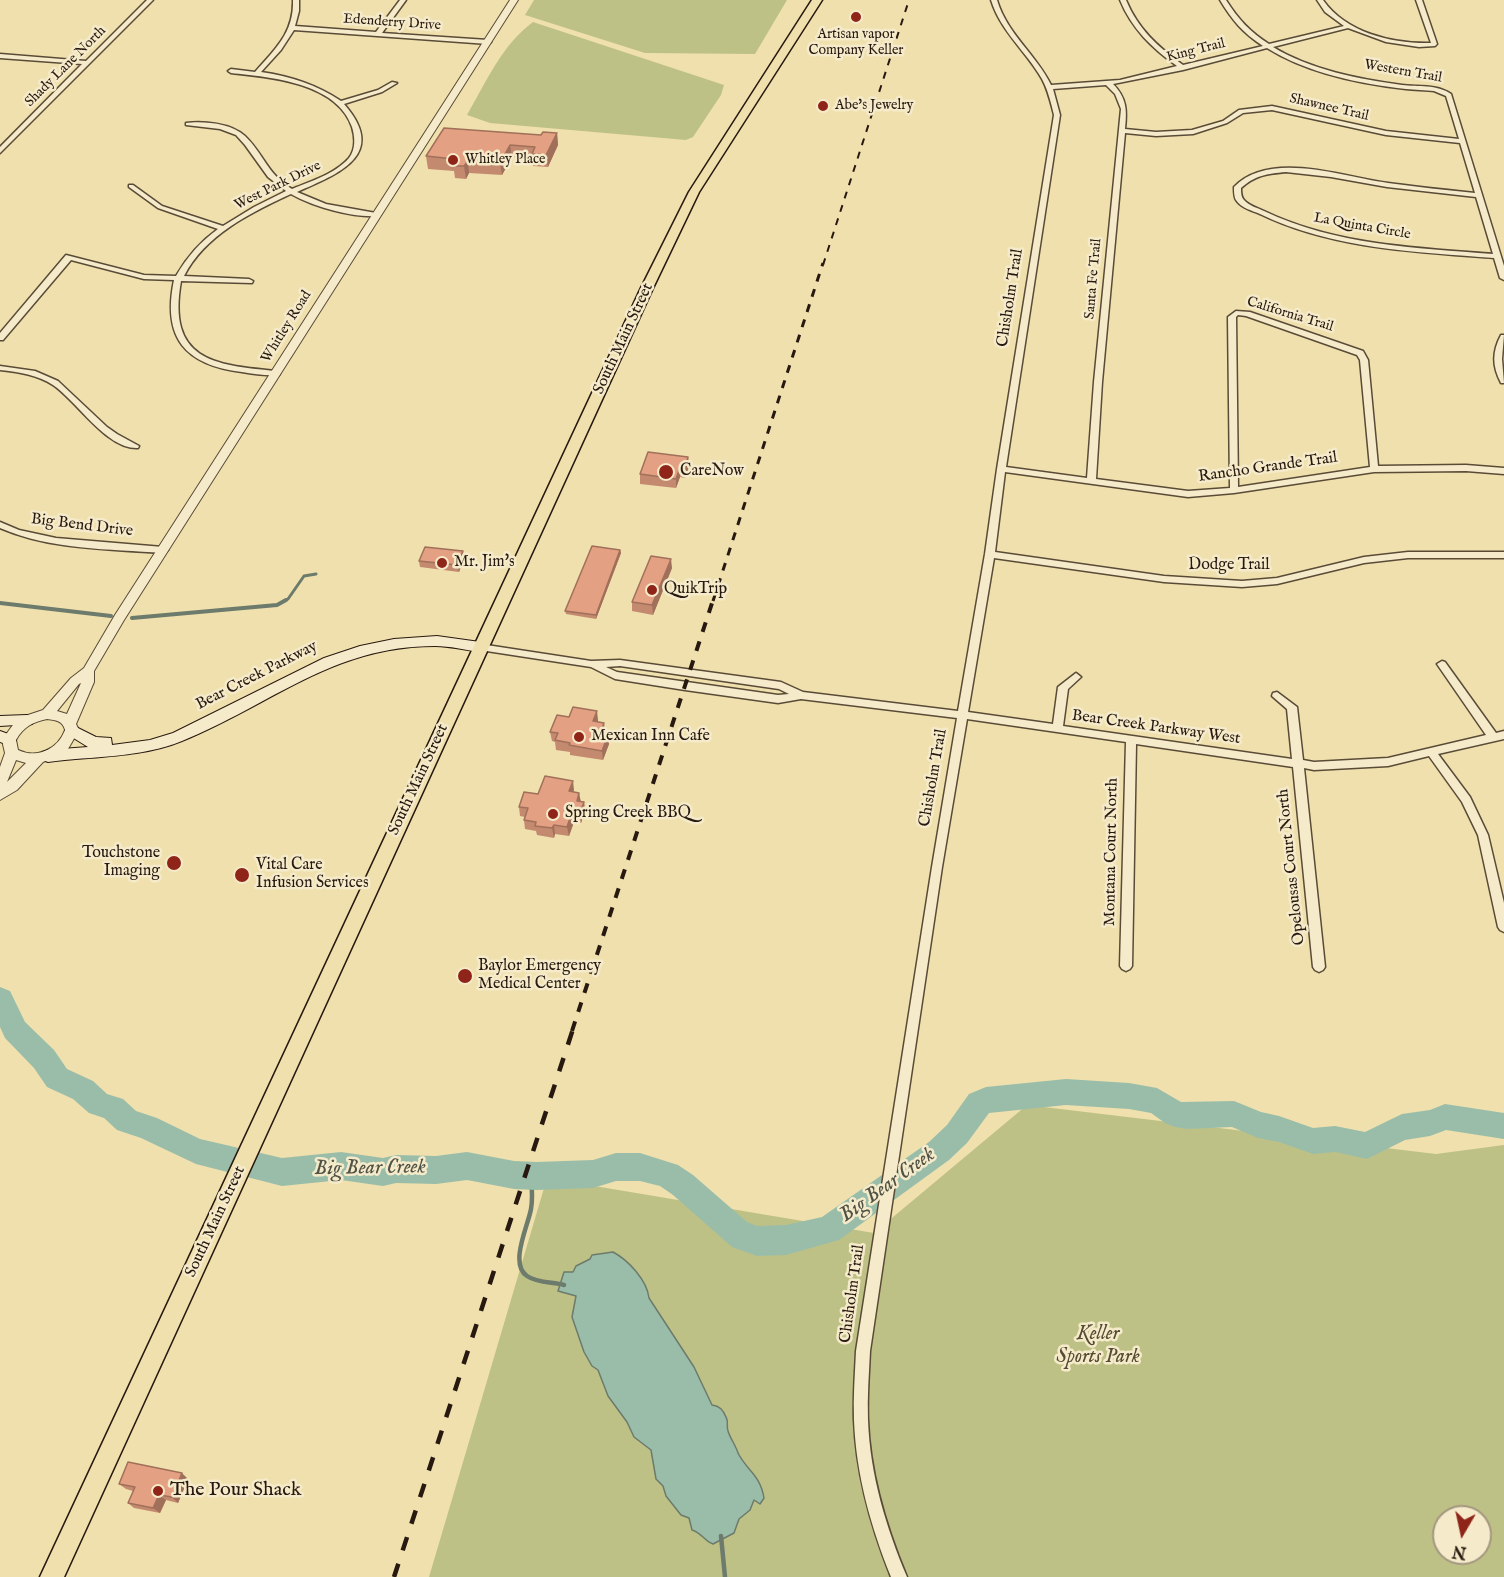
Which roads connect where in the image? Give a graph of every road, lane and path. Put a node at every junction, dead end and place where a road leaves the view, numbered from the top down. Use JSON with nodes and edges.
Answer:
{"nodes":[{"id":1,"x":150,"y":0,"type":"edge"},
{"id":2,"x":296,"y":0,"type":"edge"},
{"id":3,"x":403,"y":0,"type":"edge"},
{"id":4,"x":514,"y":0,"type":"edge"},
{"id":5,"x":817,"y":0,"type":"edge"},
{"id":6,"x":994,"y":0,"type":"edge"},
{"id":7,"x":1123,"y":0,"type":"edge"},
{"id":8,"x":1223,"y":0,"type":"edge"},
{"id":9,"x":1320,"y":0,"type":"edge"},
{"id":10,"x":1419,"y":0,"type":"edge"},
{"id":11,"x":1347,"y":27,"type":"junction"},
{"id":12,"x":294,"y":28,"type":"junction"},
{"id":13,"x":378,"y":34,"type":"junction"},
{"id":14,"x":488,"y":42,"type":"junction"},
{"id":15,"x":1268,"y":46,"type":"junction"},
{"id":16,"x":0,"y":56,"type":"edge"},
{"id":17,"x":87,"y":63,"type":"junction"},
{"id":18,"x":1183,"y":68,"type":"junction"},
{"id":19,"x":231,"y":71,"type":"dead end"},
{"id":20,"x":256,"y":73,"type":"junction"},
{"id":21,"x":394,"y":83,"type":"dead end"},
{"id":22,"x":1109,"y":84,"type":"junction"},
{"id":23,"x":1049,"y":87,"type":"junction"},
{"id":24,"x":340,"y":103,"type":"junction"},
{"id":25,"x":188,"y":124,"type":"dead end"},
{"id":26,"x":1122,"y":131,"type":"junction"},
{"id":27,"x":1463,"y":141,"type":"junction"},
{"id":28,"x":0,"y":151,"type":"edge"},
{"id":29,"x":131,"y":186,"type":"dead end"},
{"id":30,"x":292,"y":191,"type":"junction"},
{"id":31,"x":1479,"y":195,"type":"junction"},
{"id":32,"x":376,"y":215,"type":"junction"},
{"id":33,"x":222,"y":228,"type":"junction"},
{"id":34,"x":1496,"y":256,"type":"junction"},
{"id":35,"x":1504,"y":278,"type":"edge"},
{"id":36,"x":179,"y":280,"type":"junction"},
{"id":37,"x":249,"y":281,"type":"dead end"},
{"id":38,"x":1504,"y":337,"type":"edge"},
{"id":39,"x":0,"y":338,"type":"edge"},
{"id":40,"x":0,"y":368,"type":"edge"},
{"id":41,"x":276,"y":373,"type":"junction"},
{"id":42,"x":1504,"y":381,"type":"edge"},
{"id":43,"x":135,"y":446,"type":"dead end"},
{"id":44,"x":1001,"y":469,"type":"junction"},
{"id":45,"x":1374,"y":469,"type":"junction"},
{"id":46,"x":1504,"y":471,"type":"edge"},
{"id":47,"x":1091,"y":482,"type":"junction"},
{"id":48,"x":1234,"y":490,"type":"junction"},
{"id":49,"x":0,"y":525,"type":"edge"},
{"id":50,"x":162,"y":550,"type":"junction"},
{"id":51,"x":990,"y":554,"type":"junction"},
{"id":52,"x":1504,"y":555,"type":"edge"},
{"id":53,"x":480,"y":647,"type":"junction"},
{"id":54,"x":1442,"y":664,"type":"dead end"},
{"id":55,"x":88,"y":671,"type":"junction"},
{"id":56,"x":1076,"y":677,"type":"dead end"},
{"id":57,"x":1277,"y":696,"type":"dead end"},
{"id":58,"x":47,"y":714,"type":"junction"},
{"id":59,"x":963,"y":715,"type":"junction"},
{"id":60,"x":27,"y":720,"type":"junction"},
{"id":61,"x":0,"y":721,"type":"edge"},
{"id":62,"x":71,"y":726,"type":"junction"},
{"id":63,"x":192,"y":729,"type":"junction"},
{"id":64,"x":1058,"y":729,"type":"junction"},
{"id":65,"x":1504,"y":735,"type":"edge"},
{"id":66,"x":1492,"y":736,"type":"junction"},
{"id":67,"x":1131,"y":739,"type":"junction"},
{"id":68,"x":7,"y":743,"type":"edge"},
{"id":69,"x":1432,"y":753,"type":"junction"},
{"id":70,"x":43,"y":757,"type":"junction"},
{"id":71,"x":1299,"y":764,"type":"junction"},
{"id":72,"x":0,"y":793,"type":"edge"},
{"id":73,"x":1504,"y":927,"type":"edge"},
{"id":74,"x":1126,"y":966,"type":"dead end"},
{"id":75,"x":1319,"y":967,"type":"dead end"},
{"id":76,"x":52,"y":1577,"type":"edge"},
{"id":77,"x":899,"y":1577,"type":"edge"}],
"edges":[{"from":1,"to":17,"type":"street","name":"Shady Lane North"},
{"from":2,"to":12,"type":"street"},
{"from":3,"to":13,"type":"street"},
{"from":4,"to":14,"type":"street","name":"Whitley Road"},
{"from":5,"to":53,"type":"main road","name":"South Main Street"},
{"from":6,"to":23,"type":"street","name":"Chisholm Trail"},
{"from":7,"to":18,"type":"street"},
{"from":8,"to":15,"type":"street","name":"Western Trail"},
{"from":9,"to":11,"type":"street"},
{"from":10,"to":11,"type":"street"},
{"from":11,"to":15,"type":"street","name":"King Trail"},
{"from":12,"to":13,"type":"street","name":"Edenderry Drive"},
{"from":12,"to":20,"type":"street"},
{"from":13,"to":14,"type":"street","name":"Edenderry Drive"},
{"from":14,"to":32,"type":"street","name":"Whitley Road"},
{"from":15,"to":18,"type":"street","name":"King Trail"},
{"from":15,"to":27,"type":"street","name":"Western Trail"},
{"from":16,"to":17,"type":"street"},
{"from":17,"to":28,"type":"street","name":"Shady Lane North"},
{"from":18,"to":22,"type":"street","name":"King Trail"},
{"from":19,"to":20,"type":"street","name":"West Park Drive"},
{"from":20,"to":24,"type":"street","name":"West Park Drive"},
{"from":21,"to":24,"type":"street"},
{"from":22,"to":23,"type":"street","name":"King Trail"},
{"from":22,"to":26,"type":"street","name":"Santa Fe Trail"},
{"from":23,"to":44,"type":"street","name":"Chisholm Trail"},
{"from":24,"to":30,"type":"street","name":"West Park Drive"},
{"from":25,"to":30,"type":"street"},
{"from":26,"to":27,"type":"street","name":"Shawnee Trail"},
{"from":26,"to":47,"type":"street","name":"Santa Fe Trail"},
{"from":27,"to":31,"type":"street","name":"Western Trail"},
{"from":29,"to":33,"type":"street"},
{"from":30,"to":32,"type":"street"},
{"from":30,"to":33,"type":"street","name":"West Park Drive"},
{"from":31,"to":34,"type":"street","name":"Western Trail"},
{"from":31,"to":34,"type":"street","name":"La Quinta Circle"},
{"from":32,"to":41,"type":"street","name":"Whitley Road"},
{"from":33,"to":36,"type":"street","name":"West Park Drive"},
{"from":34,"to":35,"type":"street","name":"Western Trail"},
{"from":36,"to":37,"type":"street"},
{"from":36,"to":39,"type":"street"},
{"from":36,"to":41,"type":"street","name":"West Park Drive"},
{"from":38,"to":42,"type":"street"},
{"from":40,"to":43,"type":"street"},
{"from":41,"to":50,"type":"street","name":"Whitley Road"},
{"from":44,"to":47,"type":"street","name":"Rancho Grande Trail"},
{"from":44,"to":51,"type":"street","name":"Chisholm Trail"},
{"from":45,"to":46,"type":"street","name":"Rancho Grande Trail"},
{"from":45,"to":48,"type":"street","name":"Rancho Grande Trail"},
{"from":45,"to":48,"type":"street","name":"California Trail"},
{"from":47,"to":48,"type":"street","name":"Rancho Grande Trail"},
{"from":49,"to":50,"type":"street","name":"Big Bend Drive"},
{"from":50,"to":55,"type":"street","name":"Whitley Road"},
{"from":51,"to":52,"type":"street","name":"Dodge Trail"},
{"from":51,"to":59,"type":"street","name":"Chisholm Trail"},
{"from":53,"to":59,"type":"street","name":"Bear Creek Parkway West"},
{"from":53,"to":63,"type":"main road","name":"Bear Creek Parkway"},
{"from":53,"to":76,"type":"main road","name":"South Main Street"},
{"from":54,"to":66,"type":"street"},
{"from":55,"to":58,"type":"street","name":"Whitley Road"},
{"from":55,"to":62,"type":"street","name":"Whitley Road"},
{"from":56,"to":64,"type":"street"},
{"from":57,"to":71,"type":"street","name":"Opelousas Court North"},
{"from":58,"to":60,"type":"street"},
{"from":58,"to":62,"type":"street"},
{"from":59,"to":64,"type":"street","name":"Bear Creek Parkway West"},
{"from":59,"to":77,"type":"street","name":"Chisholm Trail"},
{"from":60,"to":61,"type":"main road"},
{"from":60,"to":68,"type":"street"},
{"from":62,"to":63,"type":"main road","name":"Bear Creek Parkway"},
{"from":62,"to":70,"type":"street"},
{"from":63,"to":70,"type":"main road","name":"Bear Creek Parkway"},
{"from":64,"to":67,"type":"street","name":"Bear Creek Parkway West"},
{"from":65,"to":66,"type":"street","name":"Bear Creek Parkway West"},
{"from":66,"to":69,"type":"street","name":"Bear Creek Parkway West"},
{"from":67,"to":71,"type":"street","name":"Bear Creek Parkway West"},
{"from":67,"to":74,"type":"street","name":"Montana Court North"},
{"from":68,"to":70,"type":"street"},
{"from":68,"to":72,"type":"street"},
{"from":69,"to":71,"type":"street","name":"Bear Creek Parkway West"},
{"from":69,"to":73,"type":"street"},
{"from":70,"to":72,"type":"street"},
{"from":71,"to":75,"type":"street","name":"Opelousas Court North"}]}
